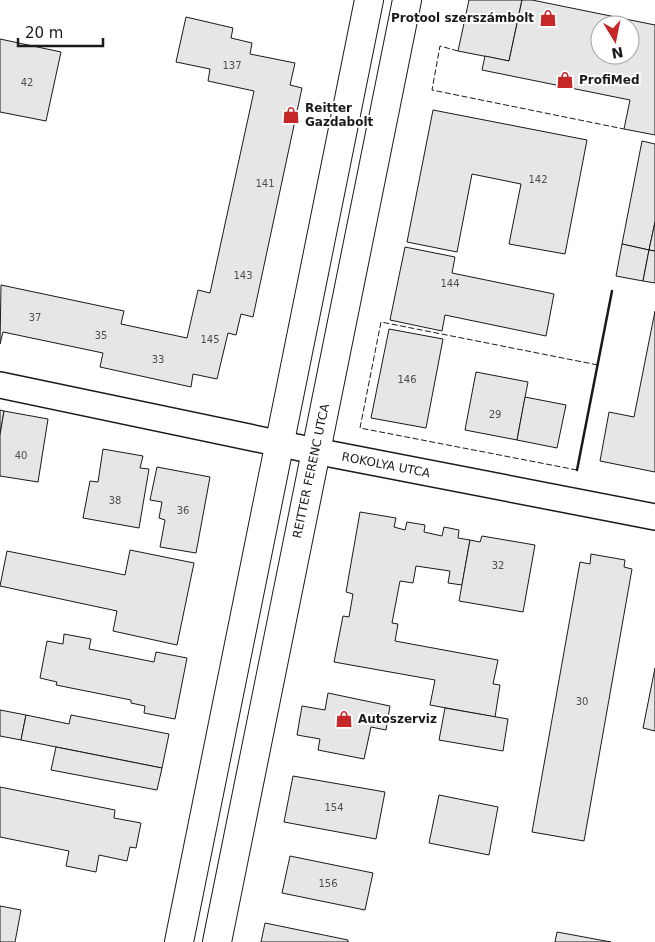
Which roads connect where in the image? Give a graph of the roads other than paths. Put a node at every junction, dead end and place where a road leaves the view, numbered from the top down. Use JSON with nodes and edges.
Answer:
{"nodes":[{"id":1,"x":369,"y":0,"type":"edge"},
{"id":2,"x":407,"y":0,"type":"edge"},
{"id":3,"x":0,"y":386,"type":"edge"},
{"id":4,"x":280,"y":444,"type":"junction"},
{"id":5,"x":315,"y":451,"type":"junction"},
{"id":6,"x":655,"y":517,"type":"edge"},
{"id":7,"x":179,"y":942,"type":"edge"},
{"id":8,"x":216,"y":942,"type":"edge"}],
"edges":[{"from":1,"to":4,"type":"street"},
{"from":2,"to":5,"type":"street","name":"REITTER FERENC UTCA"},
{"from":3,"to":4,"type":"street","name":"ROKOLYA UTCA"},
{"from":4,"to":5,"type":"street","name":"ROKOLYA UTCA"},
{"from":4,"to":7,"type":"street"},
{"from":5,"to":6,"type":"street","name":"ROKOLYA UTCA"},
{"from":5,"to":8,"type":"street","name":"REITTER FERENC UTCA"}]}
